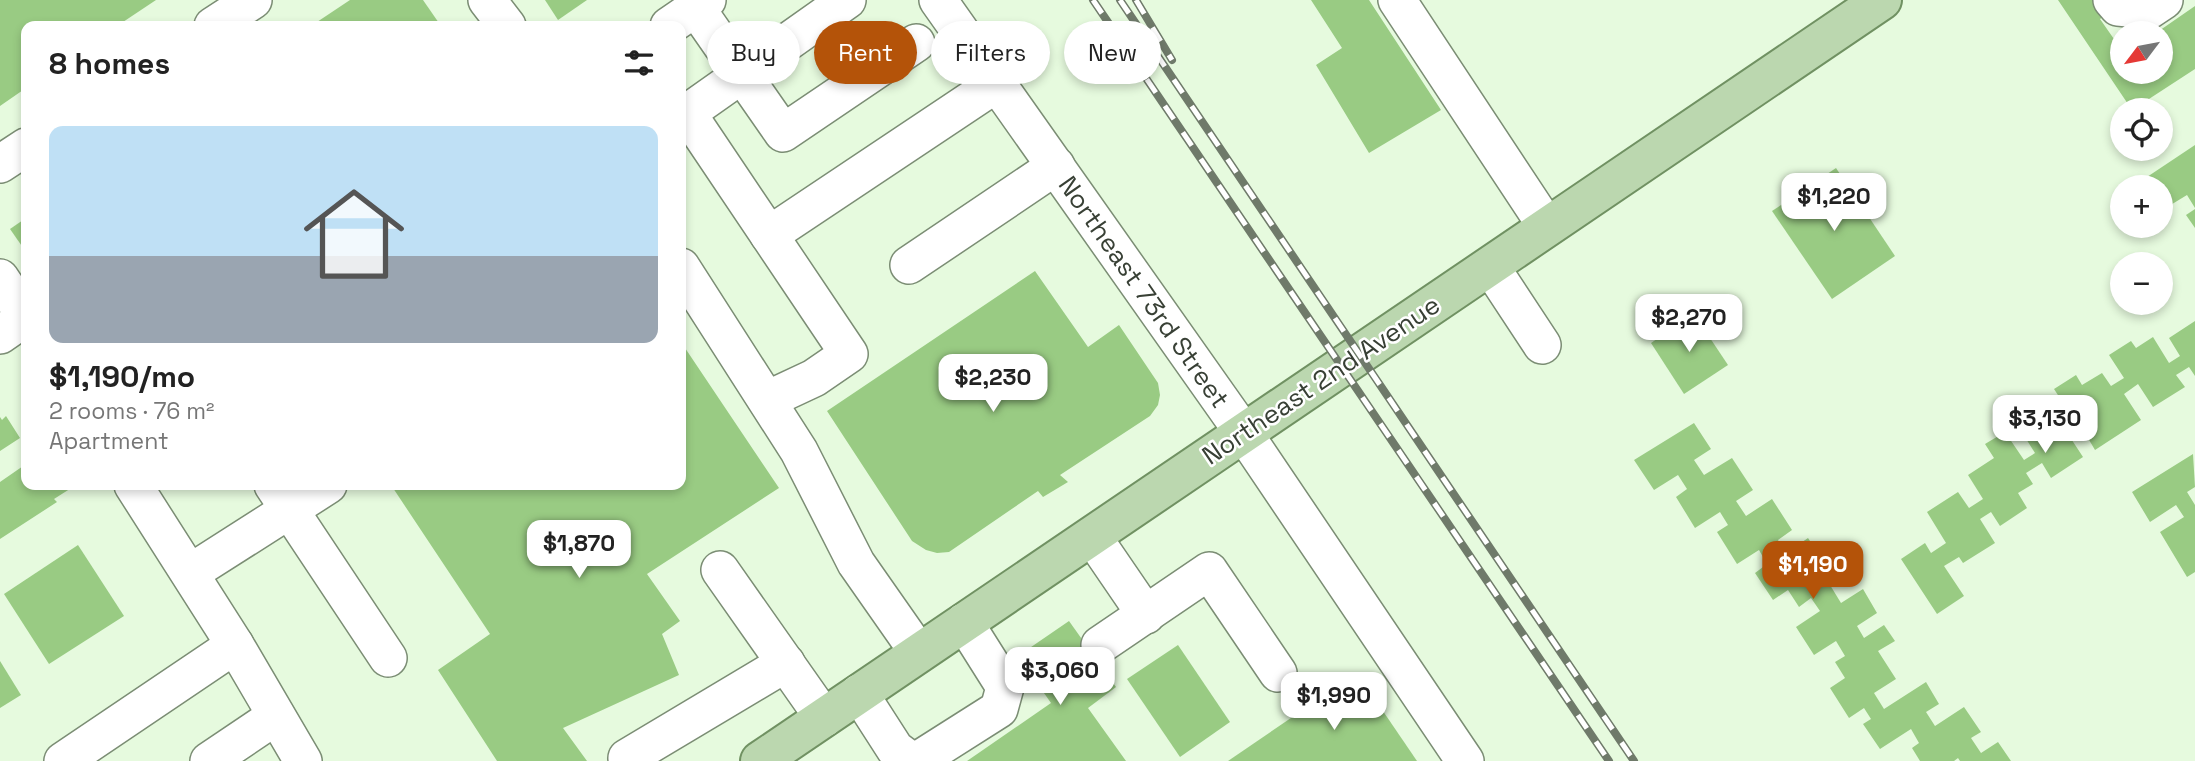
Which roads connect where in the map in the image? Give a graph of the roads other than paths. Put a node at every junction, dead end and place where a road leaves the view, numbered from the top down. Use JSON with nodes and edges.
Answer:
{"nodes":[{"id":1,"x":253,"y":0,"type":"edge"},
{"id":2,"x":487,"y":0,"type":"edge"},
{"id":3,"x":847,"y":0,"type":"edge"},
{"id":4,"x":938,"y":0,"type":"edge"},
{"id":5,"x":1397,"y":0,"type":"edge"},
{"id":6,"x":1882,"y":0,"type":"edge"},
{"id":7,"x":2112,"y":0,"type":"edge"},
{"id":8,"x":2164,"y":0,"type":"edge"},
{"id":9,"x":690,"y":11,"type":"edge"},
{"id":10,"x":221,"y":21,"type":"edge"},
{"id":11,"x":503,"y":21,"type":"edge"},
{"id":12,"x":953,"y":21,"type":"edge"},
{"id":13,"x":707,"y":32,"type":"edge"},
{"id":14,"x":800,"y":33,"type":"edge"},
{"id":15,"x":728,"y":84,"type":"edge"},
{"id":16,"x":749,"y":84,"type":"edge"},
{"id":17,"x":855,"y":84,"type":"edge"},
{"id":18,"x":996,"y":84,"type":"edge"},
{"id":19,"x":998,"y":84,"type":"edge"},
{"id":20,"x":21,"y":150,"type":"edge"},
{"id":21,"x":0,"y":164,"type":"edge"},
{"id":22,"x":1056,"y":166,"type":"junction"},
{"id":23,"x":1547,"y":227,"type":"junction"},
{"id":24,"x":769,"y":235,"type":"junction"},
{"id":25,"x":909,"y":265,"type":"dead end"},
{"id":26,"x":1490,"y":266,"type":"junction"},
{"id":27,"x":686,"y":275,"type":"edge"},
{"id":28,"x":0,"y":278,"type":"edge"},
{"id":29,"x":21,"y":310,"type":"edge"},
{"id":30,"x":21,"y":320,"type":"edge"},
{"id":31,"x":0,"y":335,"type":"edge"},
{"id":32,"x":1542,"y":345,"type":"dead end"},
{"id":33,"x":767,"y":400,"type":"junction"},
{"id":34,"x":1243,"y":432,"type":"junction"},
{"id":35,"x":136,"y":490,"type":"edge"},
{"id":36,"x":308,"y":490,"type":"edge"},
{"id":37,"x":281,"y":497,"type":"edge"},
{"id":38,"x":1092,"y":536,"type":"junction"},
{"id":39,"x":720,"y":570,"type":"dead end"},
{"id":40,"x":190,"y":573,"type":"junction"},
{"id":41,"x":1146,"y":615,"type":"junction"},
{"id":42,"x":964,"y":622,"type":"junction"},
{"id":43,"x":235,"y":645,"type":"junction"},
{"id":44,"x":1100,"y":645,"type":"dead end"},
{"id":45,"x":919,"y":653,"type":"junction"},
{"id":46,"x":388,"y":659,"type":"dead end"},
{"id":47,"x":786,"y":663,"type":"junction"},
{"id":48,"x":1278,"y":673,"type":"dead end"},
{"id":49,"x":859,"y":693,"type":"junction"},
{"id":50,"x":276,"y":716,"type":"junction"},
{"id":51,"x":824,"y":718,"type":"junction"},
{"id":52,"x":63,"y":761,"type":"edge"},
{"id":53,"x":209,"y":761,"type":"edge"},
{"id":54,"x":303,"y":761,"type":"edge"},
{"id":55,"x":628,"y":761,"type":"edge"},
{"id":56,"x":760,"y":761,"type":"edge"},
{"id":57,"x":911,"y":761,"type":"edge"},
{"id":58,"x":917,"y":761,"type":"edge"},
{"id":59,"x":1465,"y":761,"type":"edge"}],
"edges":[{"from":1,"to":10,"type":"street"},
{"from":2,"to":11,"type":"street"},
{"from":3,"to":14,"type":"street"},
{"from":4,"to":12,"type":"street","name":"Northeast 73rd Street"},
{"from":5,"to":23,"type":"street"},
{"from":6,"to":23,"type":"main road","name":"Northeast 2nd Avenue"},
{"from":7,"to":8,"type":"street"},
{"from":9,"to":13,"type":"street"},
{"from":15,"to":24,"type":"street"},
{"from":16,"to":17,"type":"street"},
{"from":18,"to":24,"type":"street"},
{"from":19,"to":22,"type":"street","name":"Northeast 73rd Street"},
{"from":20,"to":21,"type":"street"},
{"from":22,"to":25,"type":"street"},
{"from":22,"to":34,"type":"street","name":"Northeast 73rd Street"},
{"from":23,"to":26,"type":"main road","name":"Northeast 2nd Avenue"},
{"from":24,"to":33,"type":"street"},
{"from":26,"to":32,"type":"street"},
{"from":26,"to":34,"type":"main road","name":"Northeast 2nd Avenue"},
{"from":27,"to":33,"type":"street"},
{"from":28,"to":29,"type":"street"},
{"from":30,"to":31,"type":"street"},
{"from":33,"to":45,"type":"street"},
{"from":34,"to":38,"type":"main road","name":"Northeast 2nd Avenue"},
{"from":34,"to":59,"type":"street","name":"Northeast 73rd Street"},
{"from":35,"to":40,"type":"street"},
{"from":36,"to":37,"type":"street"},
{"from":37,"to":40,"type":"street"},
{"from":37,"to":46,"type":"street"},
{"from":38,"to":41,"type":"street"},
{"from":38,"to":42,"type":"main road","name":"Northeast 2nd Avenue"},
{"from":39,"to":47,"type":"street"},
{"from":40,"to":43,"type":"street"},
{"from":41,"to":44,"type":"street"},
{"from":41,"to":48,"type":"street"},
{"from":42,"to":45,"type":"main road","name":"Northeast 2nd Avenue"},
{"from":42,"to":58,"type":"street"},
{"from":43,"to":50,"type":"street"},
{"from":43,"to":52,"type":"street"},
{"from":45,"to":49,"type":"main road","name":"Northeast 2nd Avenue"},
{"from":47,"to":51,"type":"street"},
{"from":47,"to":55,"type":"street"},
{"from":49,"to":51,"type":"main road","name":"Northeast 2nd Avenue"},
{"from":49,"to":57,"type":"street"},
{"from":50,"to":53,"type":"street"},
{"from":50,"to":54,"type":"street"},
{"from":51,"to":56,"type":"main road","name":"Northeast 2nd Avenue"}]}
